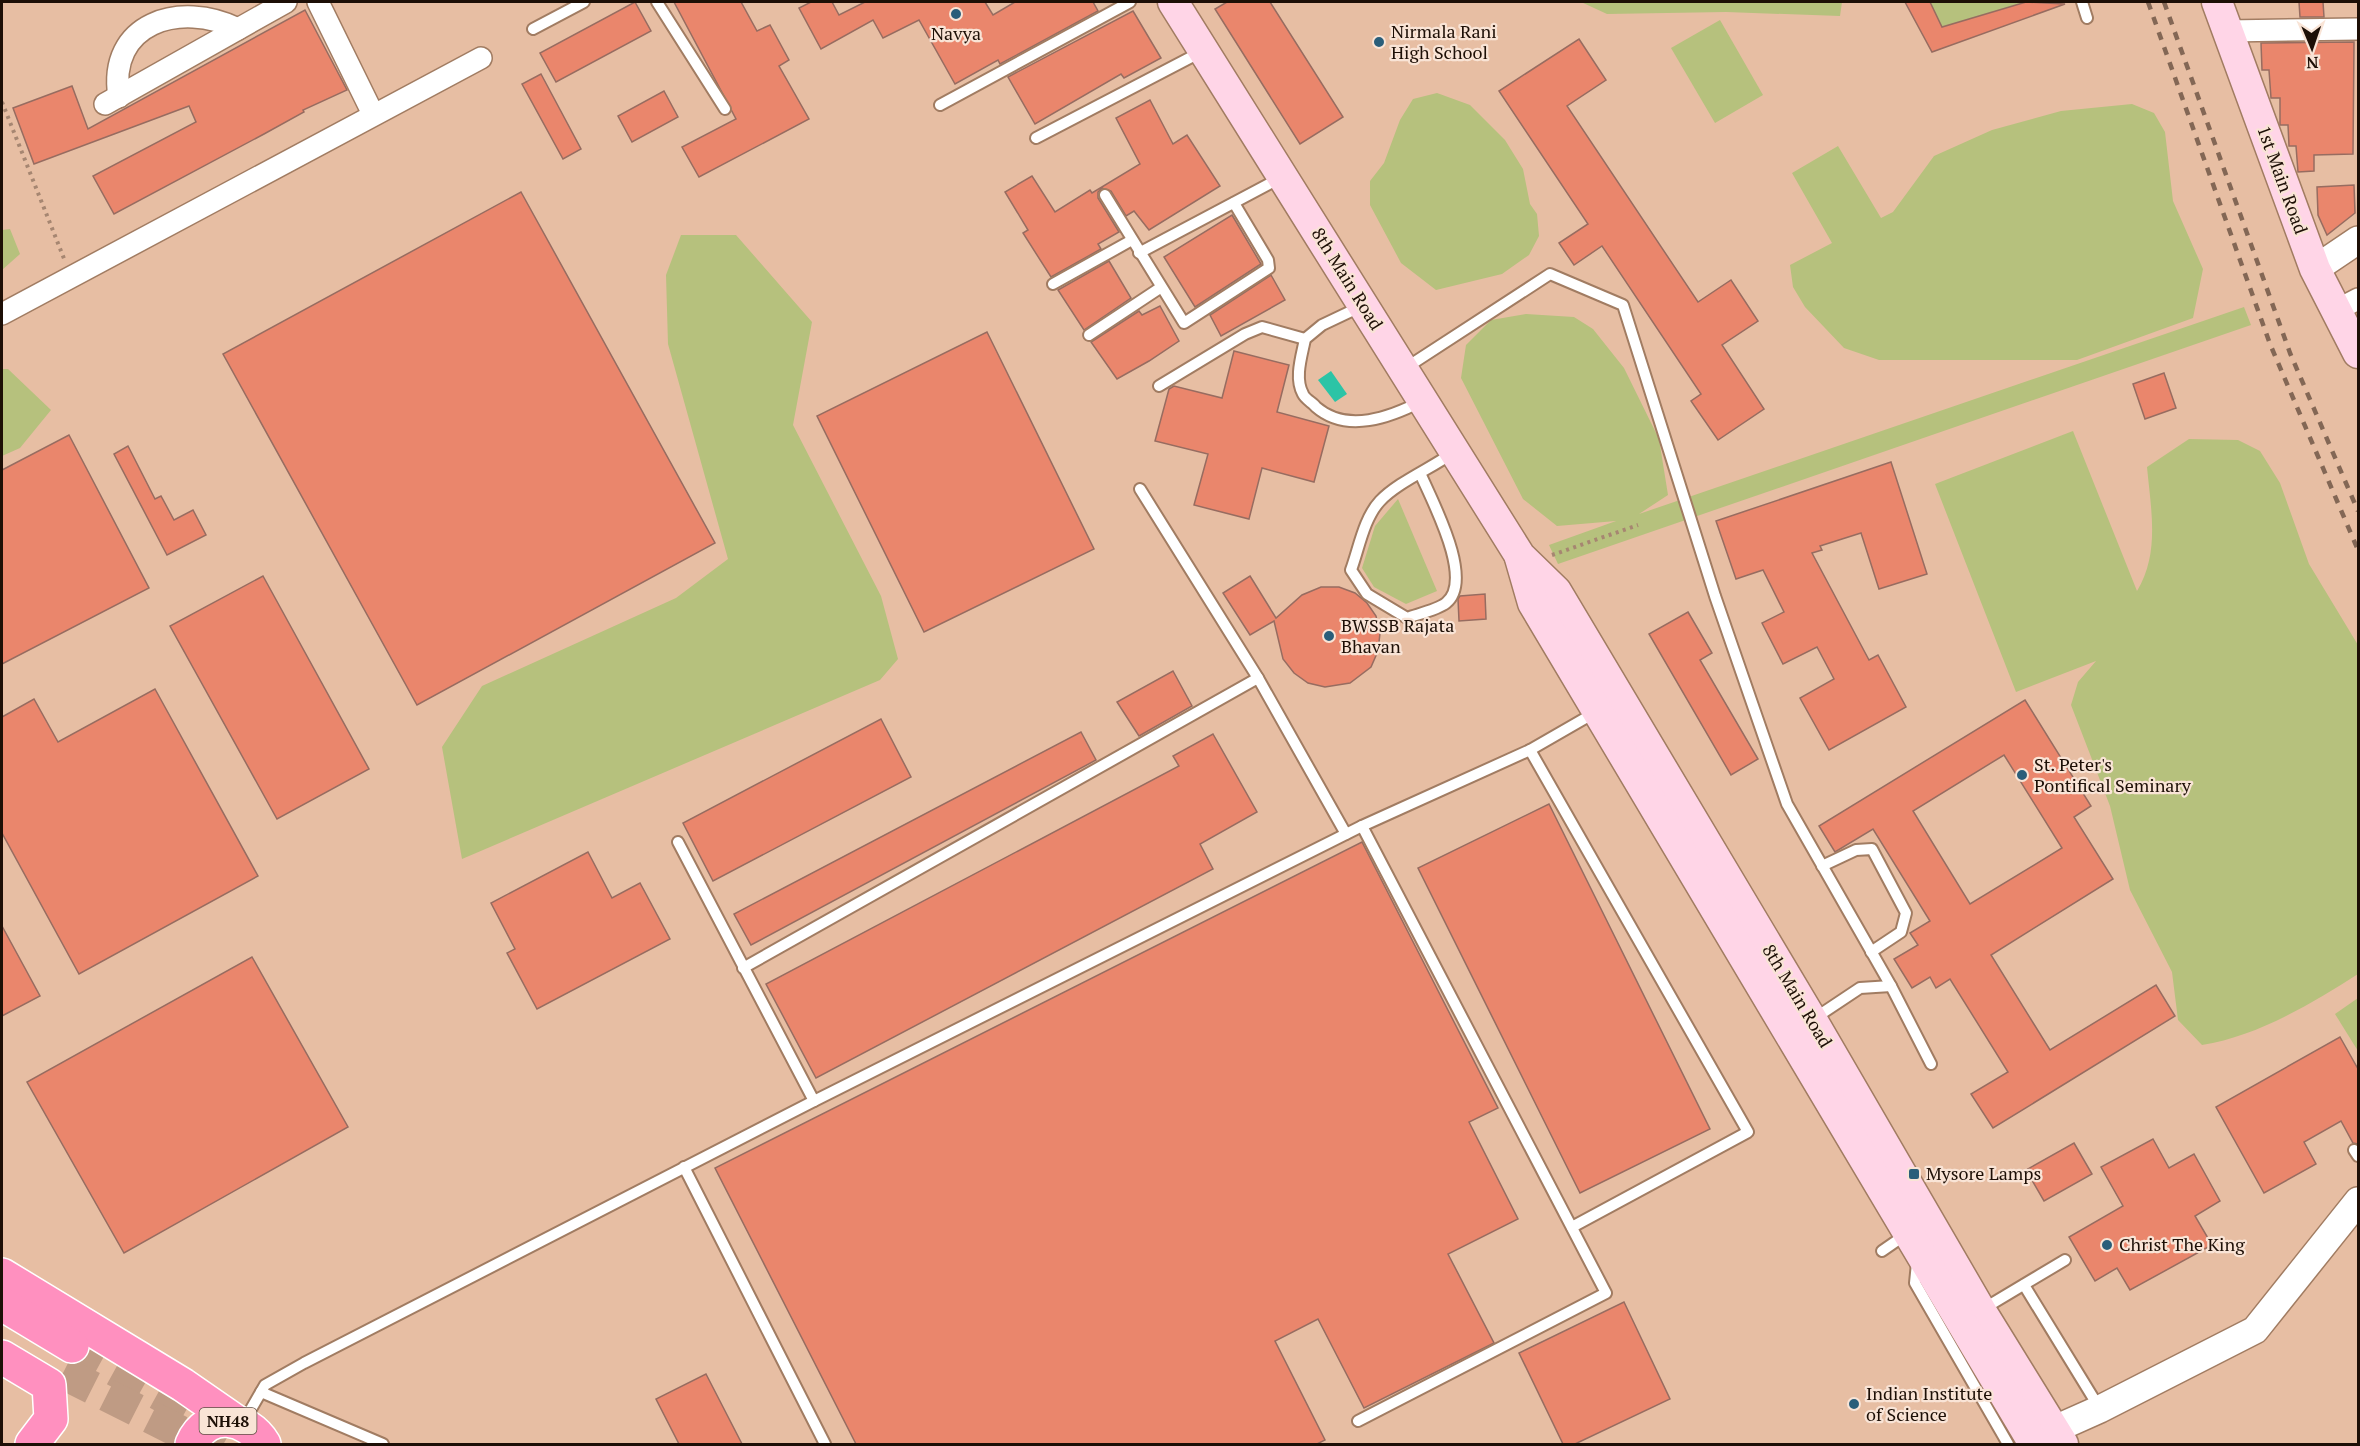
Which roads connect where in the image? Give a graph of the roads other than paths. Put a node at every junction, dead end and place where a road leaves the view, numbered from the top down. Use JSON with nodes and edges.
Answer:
{"nodes":[{"id":1,"x":286,"y":2,"type":"edge"},
{"id":2,"x":318,"y":2,"type":"edge"},
{"id":3,"x":584,"y":2,"type":"edge"},
{"id":4,"x":657,"y":2,"type":"edge"},
{"id":5,"x":1130,"y":2,"type":"edge"},
{"id":6,"x":2082,"y":2,"type":"edge"},
{"id":7,"x":2217,"y":2,"type":"edge"},
{"id":8,"x":1181,"y":7,"type":"edge"},
{"id":9,"x":2087,"y":18,"type":"dead end"},
{"id":10,"x":238,"y":29,"type":"junction"},
{"id":11,"x":534,"y":29,"type":"dead end"},
{"id":12,"x":2358,"y":29,"type":"edge"},
{"id":13,"x":2227,"y":31,"type":"junction"},
{"id":14,"x":1204,"y":50,"type":"junction"},
{"id":15,"x":481,"y":58,"type":"dead end"},
{"id":16,"x":940,"y":105,"type":"dead end"},
{"id":17,"x":725,"y":109,"type":"dead end"},
{"id":18,"x":373,"y":114,"type":"junction"},
{"id":19,"x":1036,"y":138,"type":"dead end"},
{"id":20,"x":1282,"y":176,"type":"junction"},
{"id":21,"x":1105,"y":195,"type":"dead end"},
{"id":22,"x":1234,"y":203,"type":"junction"},
{"id":23,"x":1132,"y":240,"type":"junction"},
{"id":24,"x":2358,"y":240,"type":"edge"},
{"id":25,"x":1139,"y":253,"type":"junction"},
{"id":26,"x":2315,"y":269,"type":"junction"},
{"id":27,"x":1053,"y":284,"type":"dead end"},
{"id":28,"x":1160,"y":288,"type":"junction"},
{"id":29,"x":2348,"y":304,"type":"edge"},
{"id":30,"x":1363,"y":305,"type":"junction"},
{"id":31,"x":2,"y":314,"type":"edge"},
{"id":32,"x":1089,"y":335,"type":"dead end"},
{"id":33,"x":1305,"y":339,"type":"junction"},
{"id":34,"x":2358,"y":353,"type":"edge"},
{"id":35,"x":1404,"y":369,"type":"junction"},
{"id":36,"x":1160,"y":386,"type":"dead end"},
{"id":37,"x":1422,"y":400,"type":"junction"},
{"id":38,"x":1455,"y":452,"type":"junction"},
{"id":39,"x":1420,"y":473,"type":"junction"},
{"id":40,"x":1140,"y":489,"type":"dead end"},
{"id":41,"x":1258,"y":678,"type":"junction"},
{"id":42,"x":1609,"y":705,"type":"junction"},
{"id":43,"x":1530,"y":750,"type":"junction"},
{"id":44,"x":1362,"y":826,"type":"junction"},
{"id":45,"x":1346,"y":834,"type":"junction"},
{"id":46,"x":678,"y":842,"type":"dead end"},
{"id":47,"x":1822,"y":866,"type":"junction"},
{"id":48,"x":1871,"y":952,"type":"junction"},
{"id":49,"x":743,"y":968,"type":"junction"},
{"id":50,"x":1890,"y":986,"type":"junction"},
{"id":51,"x":1812,"y":1020,"type":"junction"},
{"id":52,"x":1931,"y":1064,"type":"dead end"},
{"id":53,"x":814,"y":1101,"type":"junction"},
{"id":54,"x":684,"y":1167,"type":"junction"},
{"id":55,"x":2358,"y":1201,"type":"edge"},
{"id":56,"x":1572,"y":1227,"type":"junction"},
{"id":57,"x":1913,"y":1241,"type":"junction"},
{"id":58,"x":1882,"y":1251,"type":"dead end"},
{"id":59,"x":2065,"y":1260,"type":"dead end"},
{"id":60,"x":2,"y":1275,"type":"edge"},
{"id":61,"x":2024,"y":1285,"type":"junction"},
{"id":62,"x":2,"y":1304,"type":"edge"},
{"id":63,"x":1981,"y":1311,"type":"junction"},
{"id":64,"x":2,"y":1335,"type":"edge"},
{"id":65,"x":2,"y":1357,"type":"edge"},
{"id":66,"x":261,"y":1392,"type":"junction"},
{"id":67,"x":2100,"y":1409,"type":"junction"},
{"id":68,"x":1358,"y":1421,"type":"dead end"},
{"id":69,"x":255,"y":1435,"type":"edge"},
{"id":70,"x":2038,"y":1440,"type":"edge"},
{"id":71,"x":32,"y":1444,"type":"edge"},
{"id":72,"x":192,"y":1444,"type":"edge"},
{"id":73,"x":383,"y":1444,"type":"edge"},
{"id":74,"x":825,"y":1444,"type":"edge"}],
"edges":[{"from":1,"to":10,"type":"street"},
{"from":2,"to":18,"type":"street"},
{"from":3,"to":11,"type":"lane"},
{"from":4,"to":17,"type":"lane"},
{"from":5,"to":16,"type":"lane"},
{"from":6,"to":9,"type":"lane"},
{"from":7,"to":13,"type":"main road","name":"1st Main Road"},
{"from":8,"to":14,"type":"main road","name":"8th Main Road"},
{"from":10,"to":10,"type":"street"},
{"from":12,"to":13,"type":"street"},
{"from":13,"to":26,"type":"main road","name":"1st Main Road"},
{"from":14,"to":19,"type":"lane"},
{"from":14,"to":20,"type":"main road","name":"8th Main Road"},
{"from":15,"to":18,"type":"street"},
{"from":18,"to":31,"type":"street"},
{"from":20,"to":22,"type":"lane"},
{"from":20,"to":30,"type":"main road","name":"8th Main Road"},
{"from":21,"to":23,"type":"lane"},
{"from":22,"to":25,"type":"lane"},
{"from":22,"to":28,"type":"lane"},
{"from":23,"to":25,"type":"lane"},
{"from":23,"to":27,"type":"lane"},
{"from":24,"to":26,"type":"street"},
{"from":25,"to":28,"type":"lane"},
{"from":26,"to":29,"type":"main road","name":"1st Main Road"},
{"from":28,"to":32,"type":"lane"},
{"from":29,"to":34,"type":"main road","name":"1st Main Road"},
{"from":30,"to":33,"type":"lane"},
{"from":30,"to":35,"type":"main road","name":"8th Main Road"},
{"from":33,"to":36,"type":"lane"},
{"from":33,"to":37,"type":"lane"},
{"from":35,"to":37,"type":"main road","name":"8th Main Road"},
{"from":35,"to":47,"type":"lane"},
{"from":37,"to":38,"type":"main road","name":"8th Main Road"},
{"from":38,"to":39,"type":"lane"},
{"from":38,"to":42,"type":"main road","name":"8th Main Road"},
{"from":39,"to":39,"type":"lane"},
{"from":40,"to":41,"type":"lane"},
{"from":41,"to":45,"type":"lane"},
{"from":41,"to":49,"type":"lane"},
{"from":42,"to":43,"type":"lane"},
{"from":42,"to":51,"type":"main road","name":"8th Main Road"},
{"from":42,"to":57,"type":"main road","name":"8th Main Road"},
{"from":43,"to":44,"type":"lane"},
{"from":43,"to":56,"type":"lane"},
{"from":44,"to":45,"type":"lane"},
{"from":44,"to":56,"type":"lane"},
{"from":45,"to":53,"type":"lane"},
{"from":46,"to":49,"type":"lane"},
{"from":47,"to":48,"type":"lane"},
{"from":47,"to":48,"type":"lane"},
{"from":48,"to":50,"type":"lane"},
{"from":49,"to":53,"type":"lane"},
{"from":50,"to":51,"type":"lane"},
{"from":50,"to":52,"type":"lane"},
{"from":51,"to":63,"type":"main road","name":"8th Main Road"},
{"from":53,"to":54,"type":"lane"},
{"from":54,"to":66,"type":"lane"},
{"from":54,"to":74,"type":"lane"},
{"from":55,"to":67,"type":"street"},
{"from":56,"to":68,"type":"lane"},
{"from":57,"to":58,"type":"lane"},
{"from":57,"to":70,"type":"main road","name":"8th Main Road"},
{"from":59,"to":61,"type":"lane"},
{"from":60,"to":69,"type":"highway"},
{"from":61,"to":63,"type":"lane"},
{"from":61,"to":67,"type":"lane"},
{"from":62,"to":64,"type":"highway"},
{"from":63,"to":70,"type":"main road","name":"8th Main Road"},
{"from":65,"to":71,"type":"highway"},
{"from":66,"to":69,"type":"lane"},
{"from":66,"to":73,"type":"lane"},
{"from":67,"to":70,"type":"street"},
{"from":69,"to":72,"type":"highway","number":"NH48"}]}
